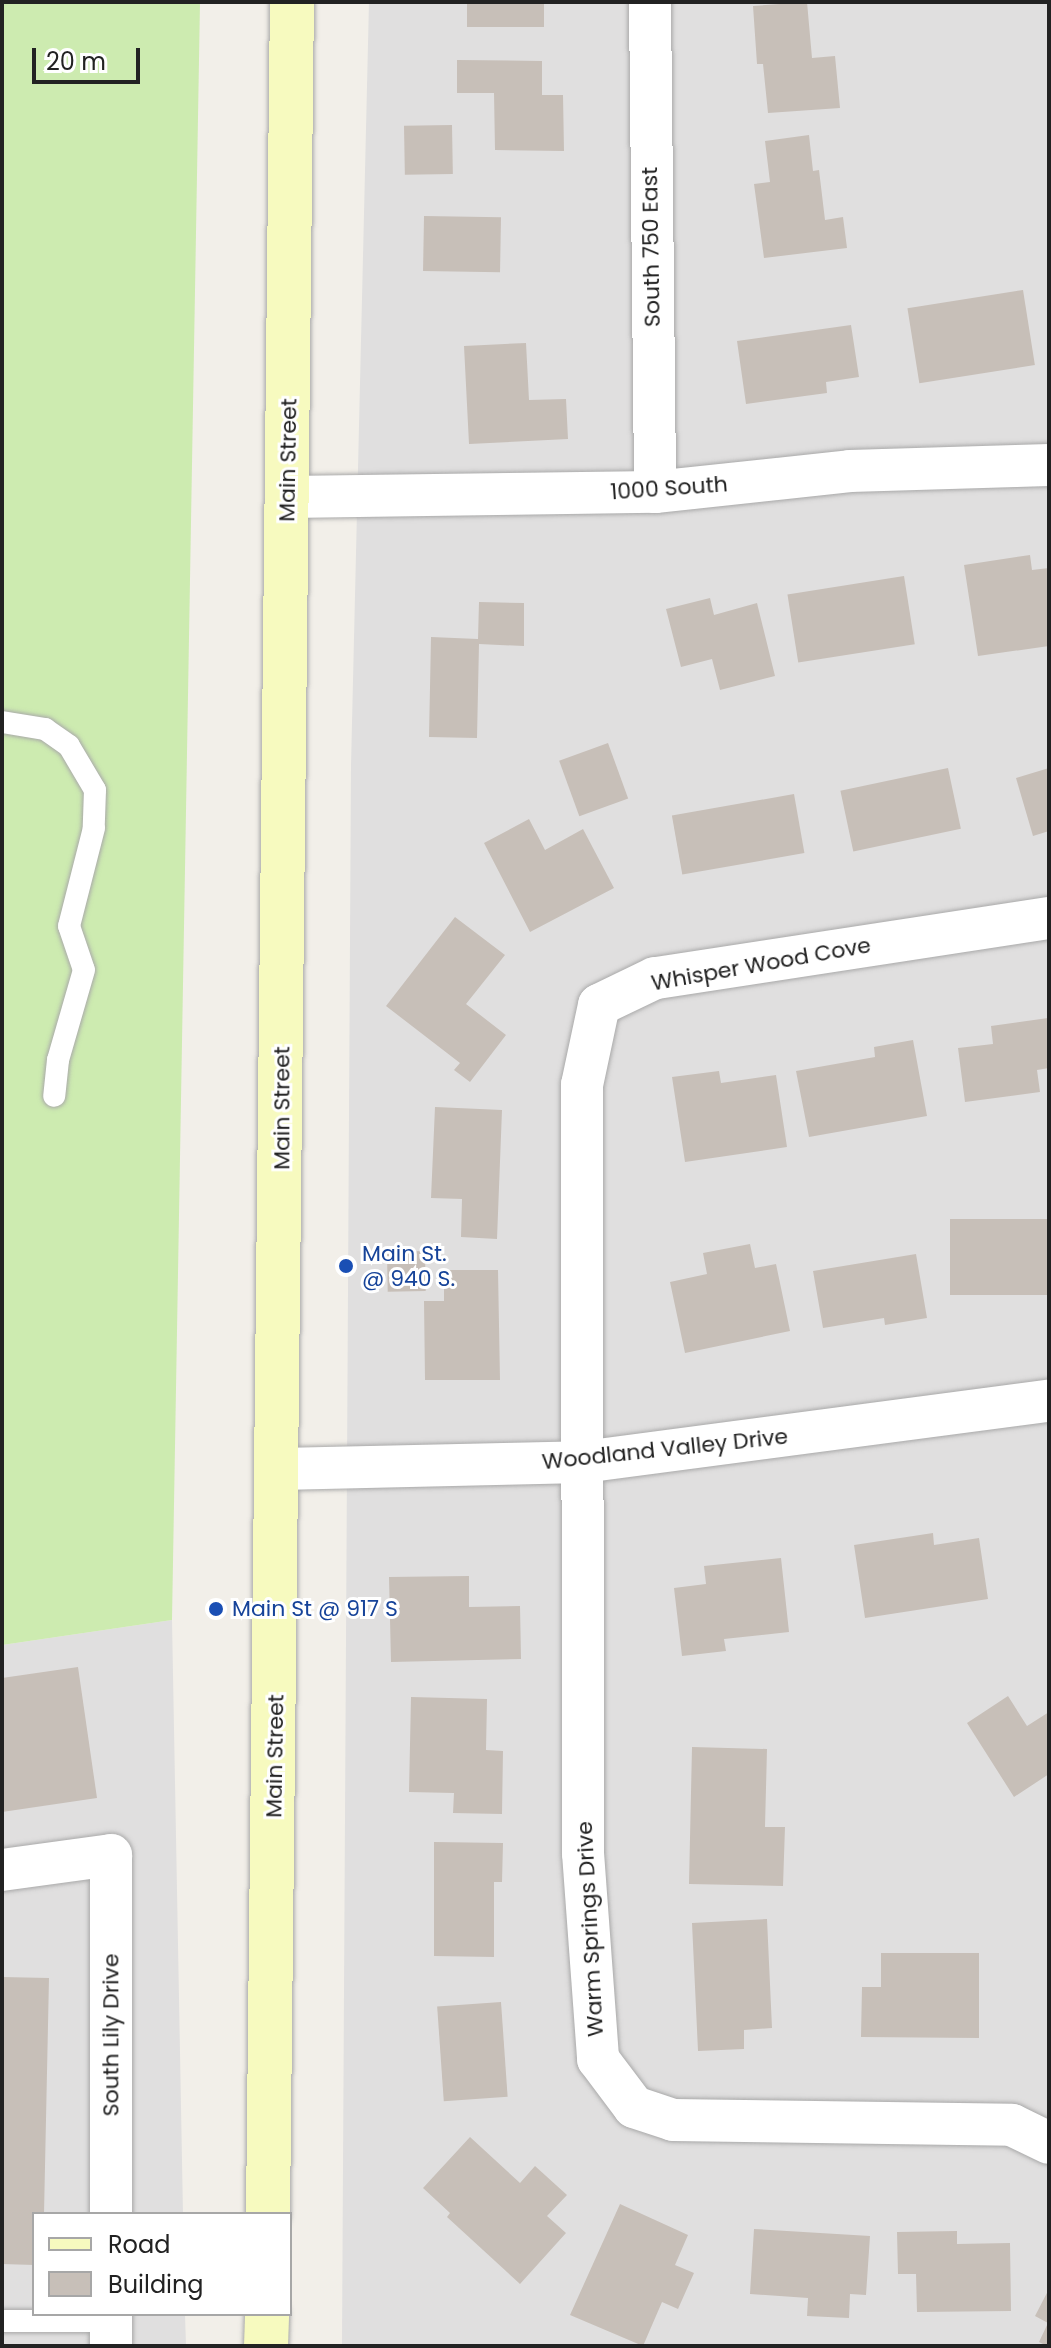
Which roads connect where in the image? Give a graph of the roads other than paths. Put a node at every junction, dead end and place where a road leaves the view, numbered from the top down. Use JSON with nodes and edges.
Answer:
{"nodes":[{"id":1,"x":292,"y":2,"type":"edge"},
{"id":2,"x":650,"y":2,"type":"edge"},
{"id":3,"x":1049,"y":465,"type":"edge"},
{"id":4,"x":655,"y":492,"type":"junction"},
{"id":5,"x":288,"y":497,"type":"junction"},
{"id":6,"x":2,"y":722,"type":"edge"},
{"id":7,"x":1049,"y":918,"type":"edge"},
{"id":8,"x":54,"y":1096,"type":"dead end"},
{"id":9,"x":1049,"y":1401,"type":"edge"},
{"id":10,"x":583,"y":1462,"type":"junction"},
{"id":11,"x":279,"y":1469,"type":"junction"},
{"id":12,"x":2,"y":1870,"type":"edge"},
{"id":13,"x":1049,"y":2143,"type":"edge"},
{"id":14,"x":111,"y":2212,"type":"edge"},
{"id":15,"x":268,"y":2212,"type":"edge"},
{"id":16,"x":267,"y":2316,"type":"edge"},
{"id":17,"x":2,"y":2321,"type":"edge"},
{"id":18,"x":111,"y":2327,"type":"edge"},
{"id":19,"x":266,"y":2346,"type":"edge"}],
"edges":[{"from":1,"to":5,"type":"main road","name":"Main Street"},
{"from":2,"to":4,"type":"street","name":"South 750 East"},
{"from":3,"to":4,"type":"street","name":"1000 South"},
{"from":4,"to":5,"type":"street","name":"1000 South"},
{"from":5,"to":11,"type":"main road","name":"Main Street"},
{"from":6,"to":8,"type":"lane"},
{"from":7,"to":10,"type":"street","name":"Whisper Wood Cove"},
{"from":9,"to":10,"type":"street","name":"Woodland Valley Drive"},
{"from":10,"to":11,"type":"street","name":"Woodland Valley Drive"},
{"from":10,"to":13,"type":"street","name":"Warm Springs Drive"},
{"from":11,"to":15,"type":"main road","name":"Main Street"},
{"from":12,"to":14,"type":"street","name":"South Lily Drive"},
{"from":16,"to":19,"type":"main road"},
{"from":17,"to":18,"type":"lane"}]}
